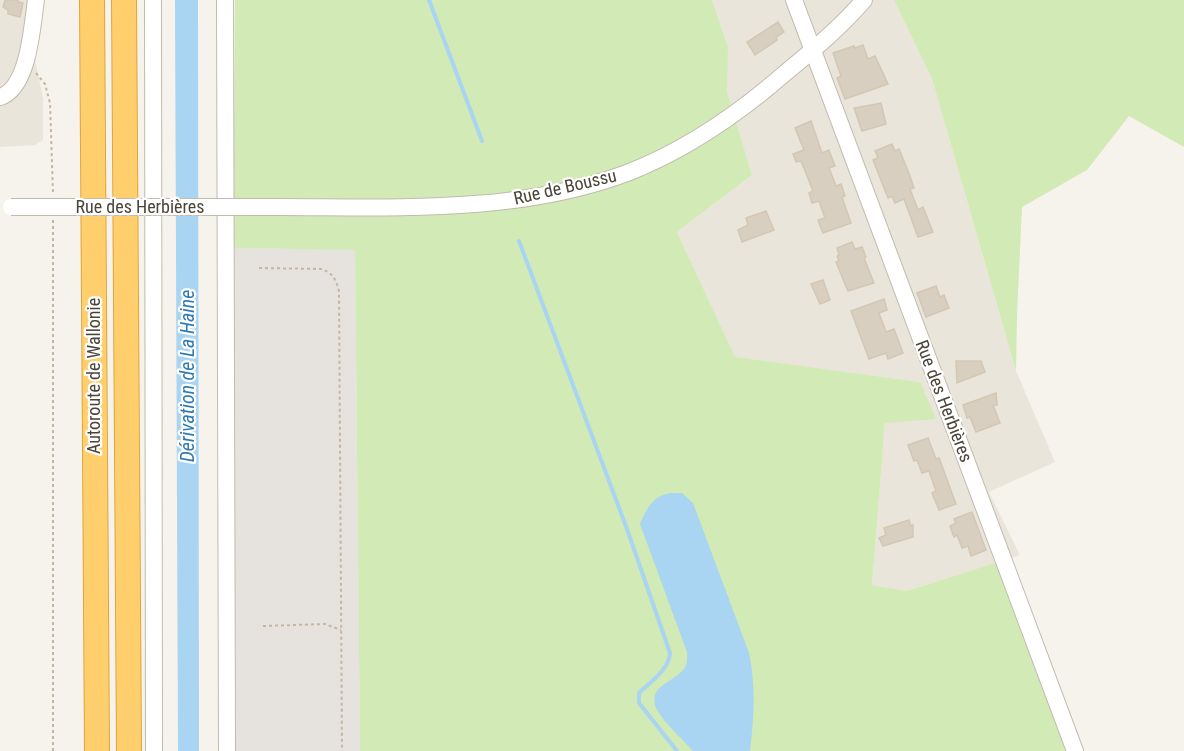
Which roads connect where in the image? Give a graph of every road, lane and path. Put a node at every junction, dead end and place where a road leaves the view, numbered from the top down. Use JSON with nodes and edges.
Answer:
{"nodes":[{"id":1,"x":36,"y":0,"type":"edge"},
{"id":2,"x":92,"y":0,"type":"edge"},
{"id":3,"x":124,"y":0,"type":"edge"},
{"id":4,"x":153,"y":0,"type":"edge"},
{"id":5,"x":225,"y":0,"type":"edge"},
{"id":6,"x":794,"y":0,"type":"edge"},
{"id":7,"x":864,"y":0,"type":"edge"},
{"id":8,"x":812,"y":50,"type":"junction"},
{"id":9,"x":25,"y":63,"type":"junction"},
{"id":10,"x":0,"y":97,"type":"edge"},
{"id":11,"x":53,"y":195,"type":"dead end"},
{"id":12,"x":5,"y":207,"type":"edge"},
{"id":13,"x":280,"y":207,"type":"joint"},
{"id":14,"x":53,"y":219,"type":"dead end"},
{"id":15,"x":259,"y":268,"type":"dead end"},
{"id":16,"x":263,"y":626,"type":"dead end"},
{"id":17,"x":341,"y":630,"type":"junction"},
{"id":18,"x":53,"y":751,"type":"edge"},
{"id":19,"x":97,"y":751,"type":"edge"},
{"id":20,"x":129,"y":751,"type":"edge"},
{"id":21,"x":154,"y":751,"type":"edge"},
{"id":22,"x":227,"y":751,"type":"edge"},
{"id":23,"x":342,"y":751,"type":"edge"},
{"id":24,"x":1075,"y":751,"type":"edge"}],
"edges":[{"from":1,"to":9,"type":"street"},
{"from":2,"to":19,"type":"highway","name":"Autoroute de Wallonie"},
{"from":3,"to":20,"type":"highway","name":"Autoroute de Wallonie"},
{"from":4,"to":21,"type":"street"},
{"from":5,"to":22,"type":"street"},
{"from":6,"to":8,"type":"street","name":"Rue des Herbières"},
{"from":7,"to":8,"type":"street","name":"Rue de Boussu"},
{"from":8,"to":13,"type":"street","name":"Rue de Boussu"},
{"from":8,"to":24,"type":"street","name":"Rue des Herbières"},
{"from":9,"to":10,"type":"street"},
{"from":9,"to":11,"type":"path"},
{"from":12,"to":13,"type":"street","name":"Rue des Herbières","bridge":true},
{"from":14,"to":18,"type":"path"},
{"from":15,"to":17,"type":"path"},
{"from":16,"to":17,"type":"path"},
{"from":17,"to":23,"type":"path"}]}
